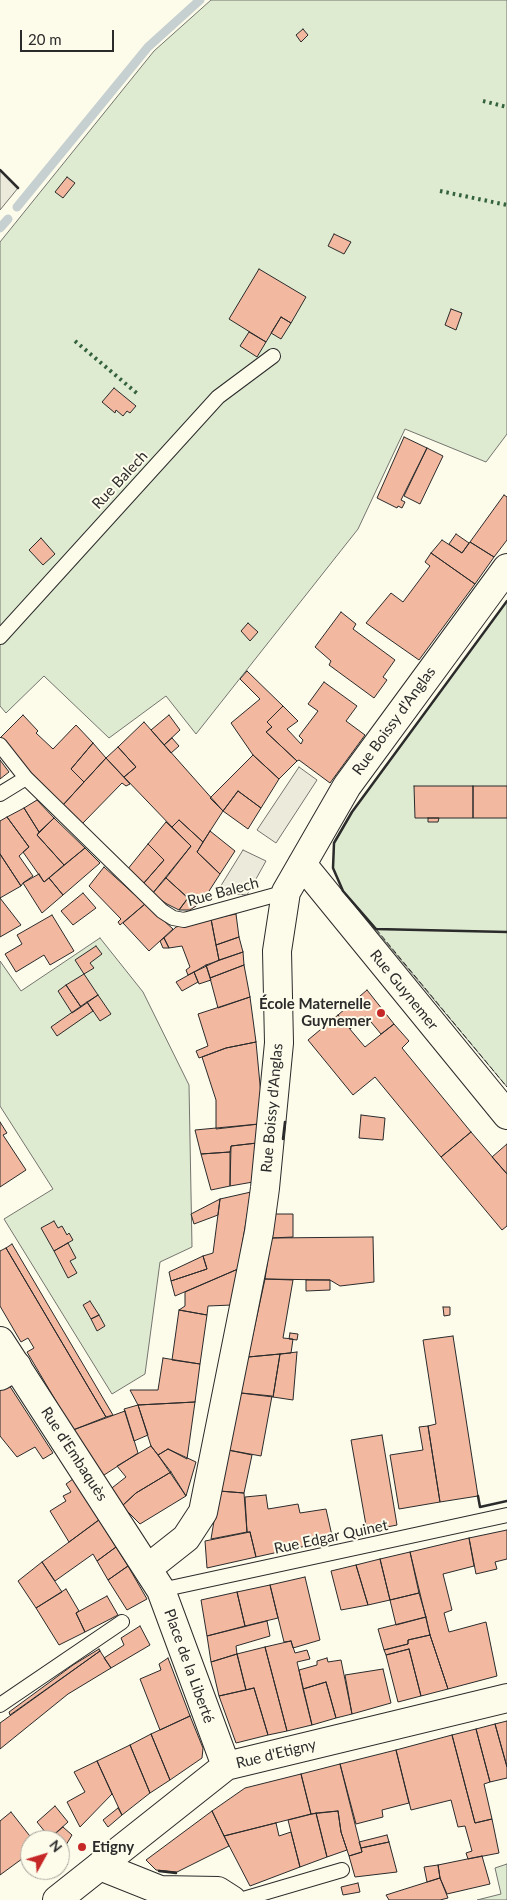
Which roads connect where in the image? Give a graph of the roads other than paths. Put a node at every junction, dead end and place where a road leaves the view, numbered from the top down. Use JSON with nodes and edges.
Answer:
{"nodes":[{"id":1,"x":273,"y":356,"type":"dead end"},
{"id":2,"x":507,"y":568,"type":"edge"},
{"id":3,"x":0,"y":637,"type":"edge"},
{"id":4,"x":0,"y":744,"type":"edge"},
{"id":5,"x":26,"y":778,"type":"junction"},
{"id":6,"x":0,"y":794,"type":"edge"},
{"id":7,"x":302,"y":864,"type":"junction"},
{"id":8,"x":286,"y":892,"type":"junction"},
{"id":9,"x":507,"y":1115,"type":"edge"},
{"id":10,"x":0,"y":1341,"type":"edge"},
{"id":11,"x":8,"y":1371,"type":"edge"},
{"id":12,"x":507,"y":1515,"type":"edge"},
{"id":13,"x":155,"y":1579,"type":"junction"},
{"id":14,"x":122,"y":1622,"type":"dead end"},
{"id":15,"x":507,"y":1698,"type":"edge"},
{"id":16,"x":0,"y":1705,"type":"edge"},
{"id":17,"x":226,"y":1766,"type":"junction"},
{"id":18,"x":100,"y":1866,"type":"junction"},
{"id":19,"x":342,"y":1870,"type":"dead end"},
{"id":20,"x":57,"y":1900,"type":"edge"},
{"id":21,"x":232,"y":1900,"type":"edge"},
{"id":22,"x":240,"y":1900,"type":"edge"}],
"edges":[{"from":1,"to":3,"type":"lane","name":"Rue Balech"},
{"from":2,"to":7,"type":"street","name":"Rue Boissy d'Anglas"},
{"from":4,"to":5,"type":"lane","name":"Rue Balech"},
{"from":5,"to":6,"type":"lane"},
{"from":5,"to":8,"type":"lane","name":"Rue Balech"},
{"from":7,"to":8,"type":"street","name":"Rue Boissy d'Anglas"},
{"from":7,"to":9,"type":"street","name":"Rue Guynemer"},
{"from":8,"to":13,"type":"street","name":"Rue Boissy d'Anglas"},
{"from":10,"to":11,"type":"street","name":"Rue d'Embaquès"},
{"from":11,"to":13,"type":"street","name":"Rue d'Embaquès"},
{"from":12,"to":13,"type":"lane","name":"Rue Edgar Quinet"},
{"from":13,"to":17,"type":"street","name":"Place de la Liberté"},
{"from":14,"to":16,"type":"lane"},
{"from":15,"to":17,"type":"street","name":"Rue d'Etigny"},
{"from":17,"to":18,"type":"street","name":"Rue d'Etigny"},
{"from":18,"to":20,"type":"street","name":"Rue d'Etigny"},
{"from":18,"to":21,"type":"street"},
{"from":19,"to":22,"type":"lane"}]}
